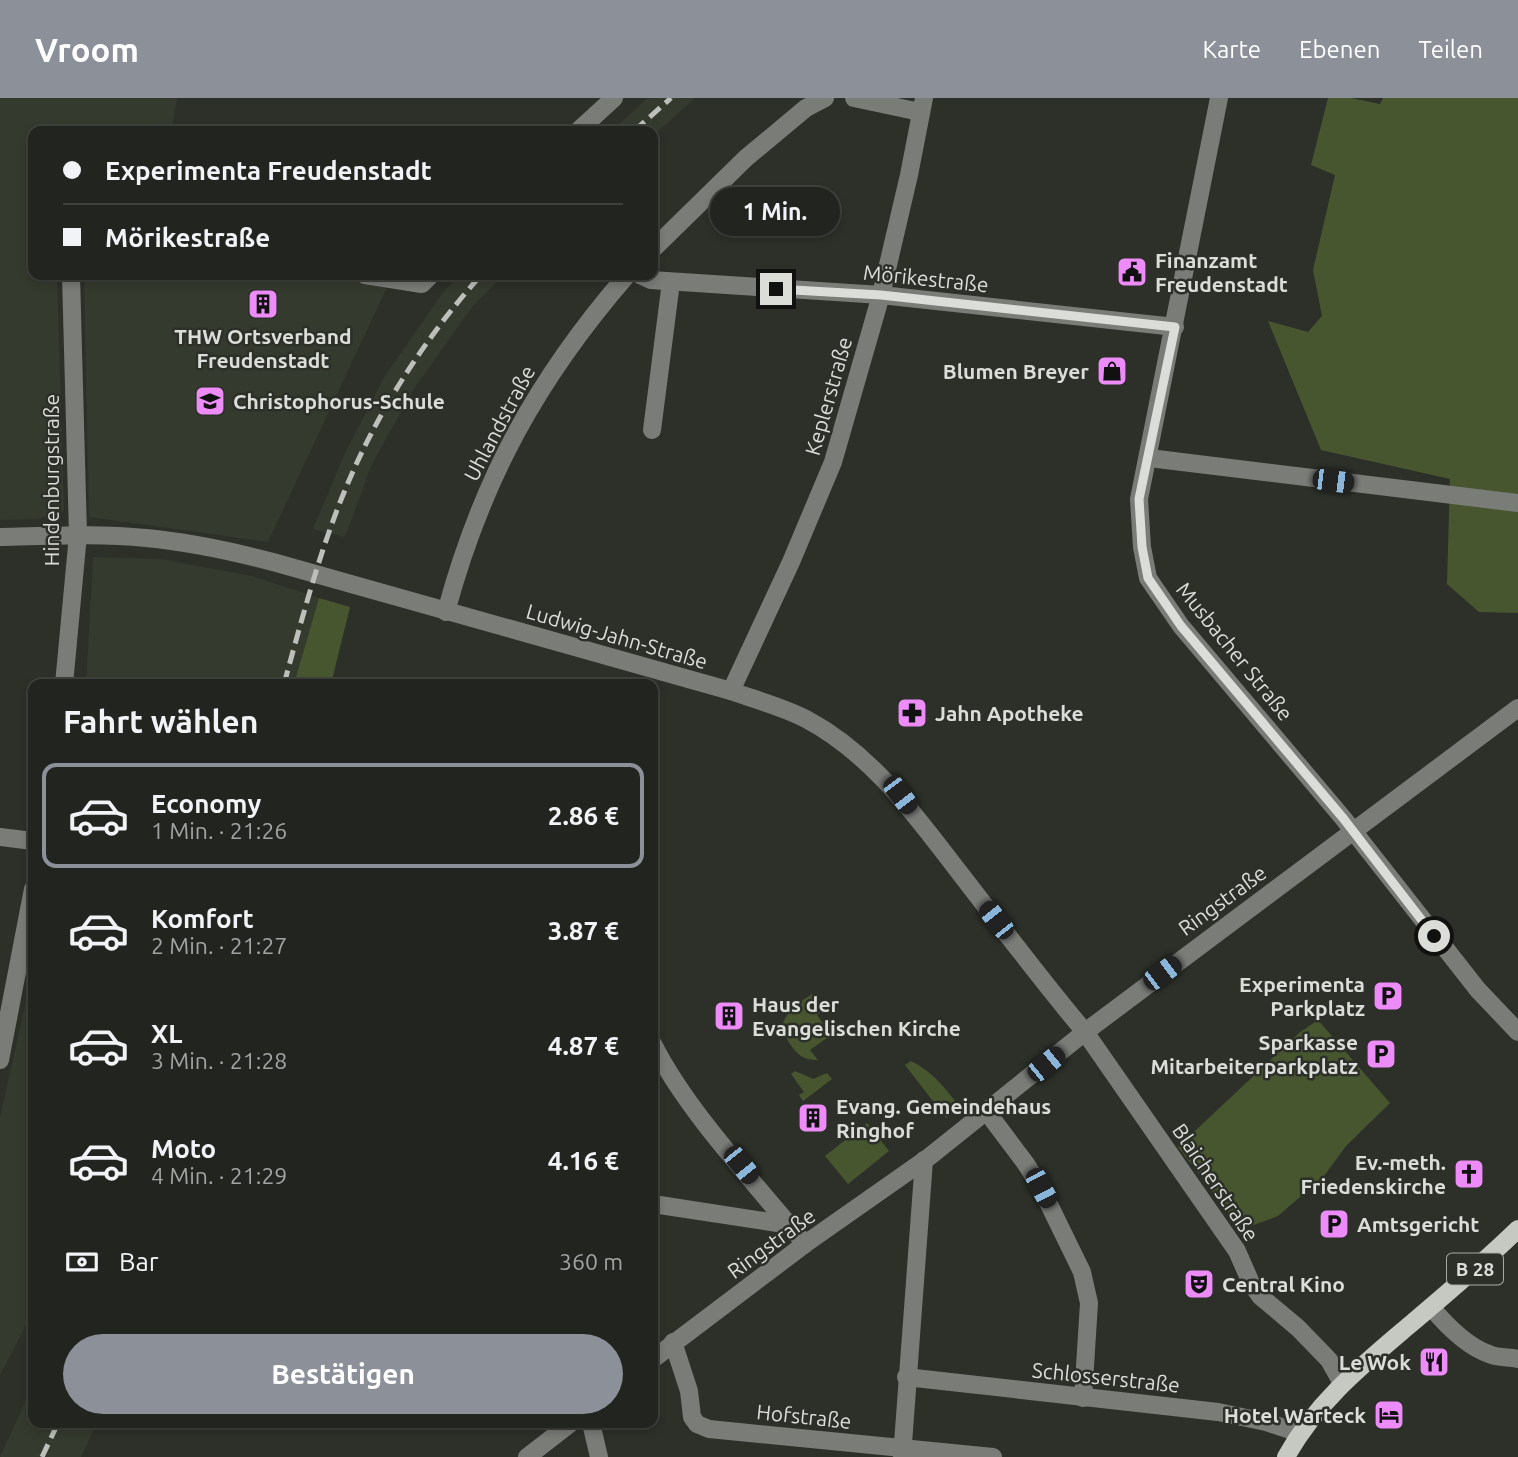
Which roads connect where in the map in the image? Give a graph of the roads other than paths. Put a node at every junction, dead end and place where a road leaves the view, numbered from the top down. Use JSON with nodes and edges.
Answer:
{"nodes":[{"id":1,"x":614,"y":98,"type":"edge"},
{"id":2,"x":825,"y":98,"type":"edge"},
{"id":3,"x":854,"y":98,"type":"edge"},
{"id":4,"x":1220,"y":98,"type":"edge"},
{"id":5,"x":922,"y":105,"type":"edge"},
{"id":6,"x":583,"y":126,"type":"edge"},
{"id":7,"x":658,"y":244,"type":"edge"},
{"id":8,"x":71,"y":280,"type":"edge"},
{"id":9,"x":623,"y":280,"type":"edge"},
{"id":10,"x":650,"y":280,"type":"edge"},
{"id":11,"x":671,"y":282,"type":"junction"},
{"id":12,"x":881,"y":295,"type":"junction"},
{"id":13,"x":1175,"y":327,"type":"junction"},
{"id":14,"x":652,"y":430,"type":"dead end"},
{"id":15,"x":1149,"y":458,"type":"junction"},
{"id":16,"x":1518,"y":503,"type":"edge"},
{"id":17,"x":78,"y":535,"type":"junction"},
{"id":18,"x":0,"y":537,"type":"edge"},
{"id":19,"x":446,"y":612,"type":"junction"},
{"id":20,"x":64,"y":679,"type":"edge"},
{"id":21,"x":731,"y":691,"type":"junction"},
{"id":22,"x":1518,"y":708,"type":"edge"},
{"id":23,"x":1354,"y":832,"type":"junction"},
{"id":24,"x":0,"y":836,"type":"edge"},
{"id":25,"x":28,"y":840,"type":"edge"},
{"id":26,"x":28,"y":915,"type":"edge"},
{"id":27,"x":1085,"y":1032,"type":"junction"},
{"id":28,"x":1518,"y":1032,"type":"edge"},
{"id":29,"x":658,"y":1053,"type":"edge"},
{"id":30,"x":0,"y":1060,"type":"edge"},
{"id":31,"x":987,"y":1112,"type":"junction"},
{"id":32,"x":924,"y":1160,"type":"junction"},
{"id":33,"x":658,"y":1205,"type":"edge"},
{"id":34,"x":790,"y":1225,"type":"junction"},
{"id":35,"x":1518,"y":1229,"type":"edge"},
{"id":36,"x":805,"y":1244,"type":"junction"},
{"id":37,"x":1431,"y":1307,"type":"junction"},
{"id":38,"x":673,"y":1342,"type":"junction"},
{"id":39,"x":658,"y":1355,"type":"edge"},
{"id":40,"x":1518,"y":1359,"type":"edge"},
{"id":41,"x":906,"y":1377,"type":"junction"},
{"id":42,"x":1342,"y":1383,"type":"junction"},
{"id":43,"x":1083,"y":1398,"type":"junction"},
{"id":44,"x":565,"y":1428,"type":"edge"},
{"id":45,"x":592,"y":1428,"type":"edge"},
{"id":46,"x":1299,"y":1433,"type":"junction"},
{"id":47,"x":902,"y":1453,"type":"edge"},
{"id":48,"x":527,"y":1457,"type":"edge"},
{"id":49,"x":599,"y":1457,"type":"edge"},
{"id":50,"x":993,"y":1457,"type":"edge"},
{"id":51,"x":1286,"y":1457,"type":"edge"}],
"edges":[{"from":1,"to":6,"type":"street"},
{"from":2,"to":7,"type":"street"},
{"from":3,"to":5,"type":"street"},
{"from":4,"to":13,"type":"street","name":"Musbacher Straße"},
{"from":5,"to":12,"type":"street","name":"Keplerstraße"},
{"from":8,"to":17,"type":"street","name":"Hindenburgstraße"},
{"from":9,"to":19,"type":"street","name":"Uhlandstraße"},
{"from":10,"to":11,"type":"street","name":"Mörikestraße"},
{"from":11,"to":12,"type":"street","name":"Mörikestraße"},
{"from":11,"to":14,"type":"street"},
{"from":12,"to":13,"type":"street","name":"Mörikestraße"},
{"from":12,"to":21,"type":"street","name":"Keplerstraße"},
{"from":13,"to":15,"type":"street","name":"Musbacher Straße"},
{"from":15,"to":16,"type":"street"},
{"from":15,"to":23,"type":"street","name":"Musbacher Straße"},
{"from":17,"to":18,"type":"street","name":"Ludwig-Jahn-Straße"},
{"from":17,"to":19,"type":"street","name":"Ludwig-Jahn-Straße"},
{"from":17,"to":20,"type":"street","name":"Hindenburgstraße"},
{"from":19,"to":21,"type":"street","name":"Ludwig-Jahn-Straße"},
{"from":21,"to":27,"type":"street","name":"Ludwig-Jahn-Straße"},
{"from":22,"to":23,"type":"street","name":"Ringstraße"},
{"from":23,"to":27,"type":"street","name":"Ringstraße"},
{"from":23,"to":28,"type":"street","name":"Musbacher Straße"},
{"from":24,"to":25,"type":"street"},
{"from":26,"to":30,"type":"street"},
{"from":27,"to":31,"type":"street","name":"Ringstraße"},
{"from":27,"to":42,"type":"street","name":"Blaicherstraße"},
{"from":29,"to":34,"type":"street"},
{"from":31,"to":32,"type":"street","name":"Ringstraße"},
{"from":31,"to":43,"type":"street"},
{"from":32,"to":36,"type":"street","name":"Ringstraße"},
{"from":32,"to":41,"type":"street"},
{"from":33,"to":34,"type":"street"},
{"from":34,"to":36,"type":"street"},
{"from":35,"to":37,"type":"main road","number":"B 28"},
{"from":36,"to":38,"type":"street","name":"Ringstraße"},
{"from":37,"to":40,"type":"street"},
{"from":37,"to":42,"type":"main road","number":"B 28"},
{"from":38,"to":39,"type":"street","name":"Ringstraße"},
{"from":38,"to":47,"type":"street","name":"Hofstraße"},
{"from":41,"to":43,"type":"street","name":"Schlosserstraße"},
{"from":41,"to":47,"type":"street"},
{"from":42,"to":46,"type":"main road","number":"B 28"},
{"from":43,"to":46,"type":"street","name":"Schlosserstraße"},
{"from":44,"to":48,"type":"street"},
{"from":45,"to":49,"type":"street"},
{"from":46,"to":51,"type":"main road","number":"B 28"},
{"from":47,"to":50,"type":"street","name":"Hofstraße"}]}
